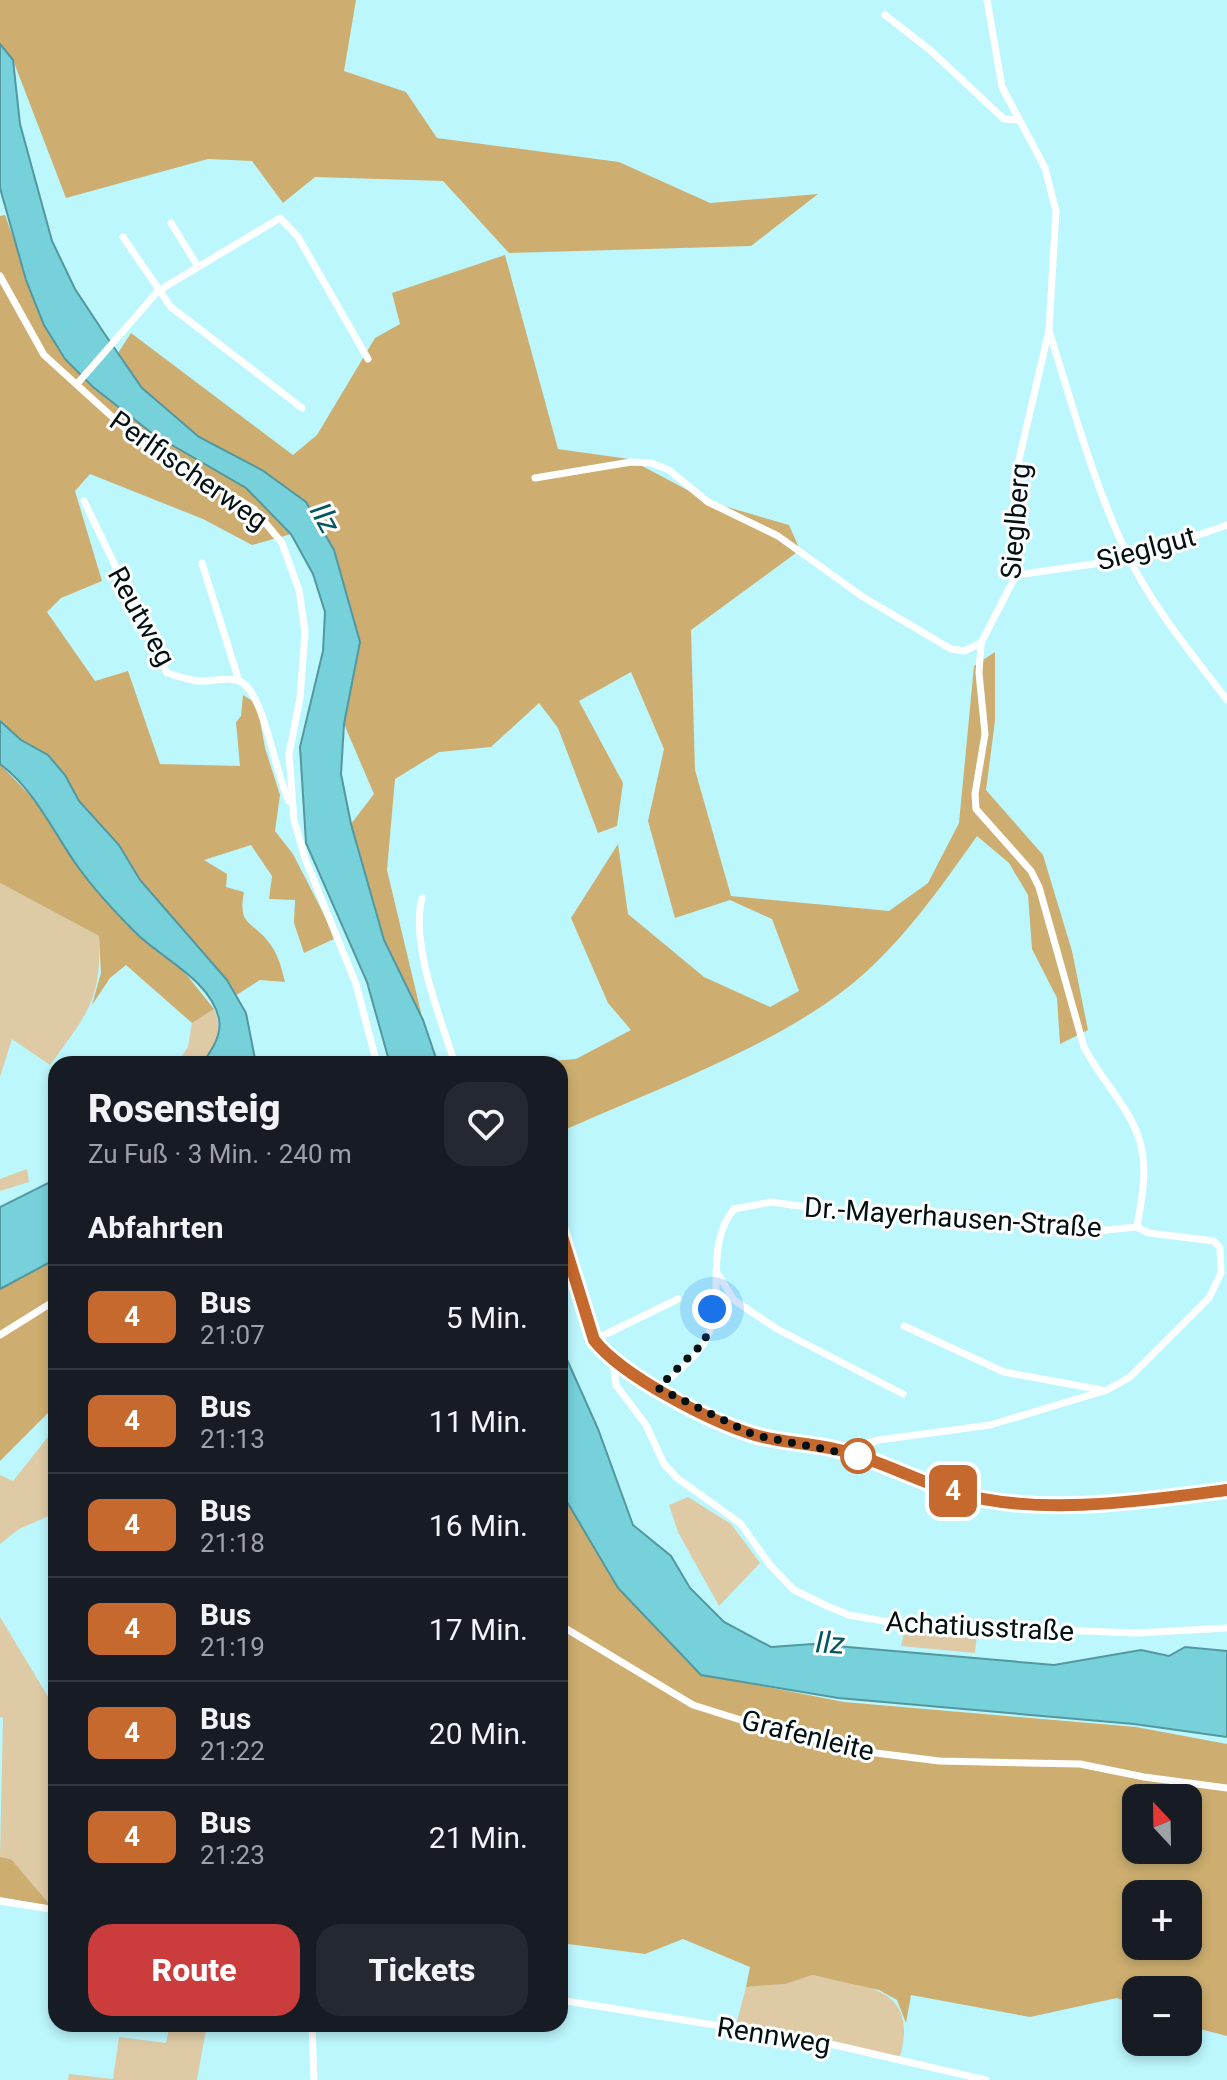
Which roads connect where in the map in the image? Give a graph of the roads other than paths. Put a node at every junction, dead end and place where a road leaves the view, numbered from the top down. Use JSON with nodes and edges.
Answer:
{"nodes":[{"id":1,"x":987,"y":0,"type":"edge"},
{"id":2,"x":885,"y":15,"type":"dead end"},
{"id":3,"x":1017,"y":120,"type":"junction"},
{"id":4,"x":171,"y":223,"type":"dead end"},
{"id":5,"x":123,"y":237,"type":"dead end"},
{"id":6,"x":197,"y":265,"type":"junction"},
{"id":7,"x":0,"y":276,"type":"edge"},
{"id":8,"x":158,"y":291,"type":"junction"},
{"id":9,"x":1049,"y":330,"type":"junction"},
{"id":10,"x":368,"y":359,"type":"dead end"},
{"id":11,"x":79,"y":380,"type":"junction"},
{"id":12,"x":302,"y":408,"type":"dead end"},
{"id":13,"x":535,"y":478,"type":"dead end"},
{"id":14,"x":84,"y":501,"type":"dead end"},
{"id":15,"x":1227,"y":525,"type":"edge"},
{"id":16,"x":1129,"y":559,"type":"junction"},
{"id":17,"x":202,"y":563,"type":"dead end"},
{"id":18,"x":1016,"y":575,"type":"junction"},
{"id":19,"x":981,"y":643,"type":"junction"},
{"id":20,"x":239,"y":681,"type":"junction"},
{"id":21,"x":1227,"y":700,"type":"edge"},
{"id":22,"x":292,"y":807,"type":"junction"},
{"id":23,"x":422,"y":898,"type":"dead end"},
{"id":24,"x":375,"y":1056,"type":"edge"},
{"id":25,"x":452,"y":1056,"type":"edge"},
{"id":26,"x":1137,"y":1227,"type":"junction"},
{"id":27,"x":568,"y":1256,"type":"edge"},
{"id":28,"x":716,"y":1271,"type":"junction"},
{"id":29,"x":678,"y":1299,"type":"dead end"},
{"id":30,"x":48,"y":1305,"type":"edge"},
{"id":31,"x":904,"y":1326,"type":"dead end"},
{"id":32,"x":0,"y":1335,"type":"edge"},
{"id":33,"x":594,"y":1340,"type":"junction"},
{"id":34,"x":613,"y":1361,"type":"junction"},
{"id":35,"x":658,"y":1388,"type":"junction"},
{"id":36,"x":1107,"y":1390,"type":"junction"},
{"id":37,"x":903,"y":1394,"type":"dead end"},
{"id":38,"x":842,"y":1450,"type":"junction"},
{"id":39,"x":1227,"y":1490,"type":"edge"},
{"id":40,"x":1227,"y":1628,"type":"edge"},
{"id":41,"x":568,"y":1630,"type":"edge"},
{"id":42,"x":1227,"y":1788,"type":"edge"},
{"id":43,"x":0,"y":1901,"type":"edge"},
{"id":44,"x":48,"y":1909,"type":"edge"},
{"id":45,"x":568,"y":2001,"type":"edge"},
{"id":46,"x":312,"y":2032,"type":"edge"},
{"id":47,"x":314,"y":2080,"type":"edge"},
{"id":48,"x":986,"y":2080,"type":"edge"}],
"edges":[{"from":1,"to":3,"type":"street"},
{"from":2,"to":3,"type":"street","name":"Sieglberg"},
{"from":3,"to":9,"type":"street","name":"Sieglberg"},
{"from":4,"to":6,"type":"street"},
{"from":5,"to":8,"type":"street"},
{"from":6,"to":8,"type":"street"},
{"from":6,"to":10,"type":"street"},
{"from":7,"to":11,"type":"street","name":"Perlfischerweg"},
{"from":8,"to":11,"type":"street"},
{"from":8,"to":12,"type":"street"},
{"from":9,"to":16,"type":"street"},
{"from":9,"to":18,"type":"street","name":"Sieglberg"},
{"from":11,"to":22,"type":"street","name":"Perlfischerweg"},
{"from":13,"to":19,"type":"street"},
{"from":14,"to":20,"type":"street","name":"Reutweg"},
{"from":15,"to":16,"type":"street","name":"Sieglgut"},
{"from":16,"to":18,"type":"street","name":"Sieglgut"},
{"from":16,"to":21,"type":"street"},
{"from":17,"to":20,"type":"street"},
{"from":18,"to":19,"type":"street","name":"Sieglberg"},
{"from":19,"to":26,"type":"street"},
{"from":20,"to":22,"type":"street"},
{"from":22,"to":24,"type":"street","name":"Perlfischerweg"},
{"from":23,"to":25,"type":"street"},
{"from":26,"to":28,"type":"street","name":"Dr.-Mayerhausen-Straße"},
{"from":26,"to":36,"type":"street","name":"Dr.-Mayerhausen-Straße"},
{"from":27,"to":33,"type":"street"},
{"from":28,"to":35,"type":"street","name":"Dr.-Mayerhausen-Straße"},
{"from":28,"to":37,"type":"street"},
{"from":29,"to":33,"type":"street"},
{"from":30,"to":32,"type":"street"},
{"from":31,"to":36,"type":"street"},
{"from":33,"to":34,"type":"street"},
{"from":34,"to":35,"type":"street"},
{"from":34,"to":40,"type":"street","name":"Achatiusstraße"},
{"from":35,"to":38,"type":"street"},
{"from":36,"to":38,"type":"street"},
{"from":38,"to":39,"type":"street"},
{"from":41,"to":42,"type":"street","name":"Grafenleite"},
{"from":43,"to":44,"type":"street"},
{"from":45,"to":48,"type":"street","name":"Rennweg"},
{"from":46,"to":47,"type":"street"}]}
